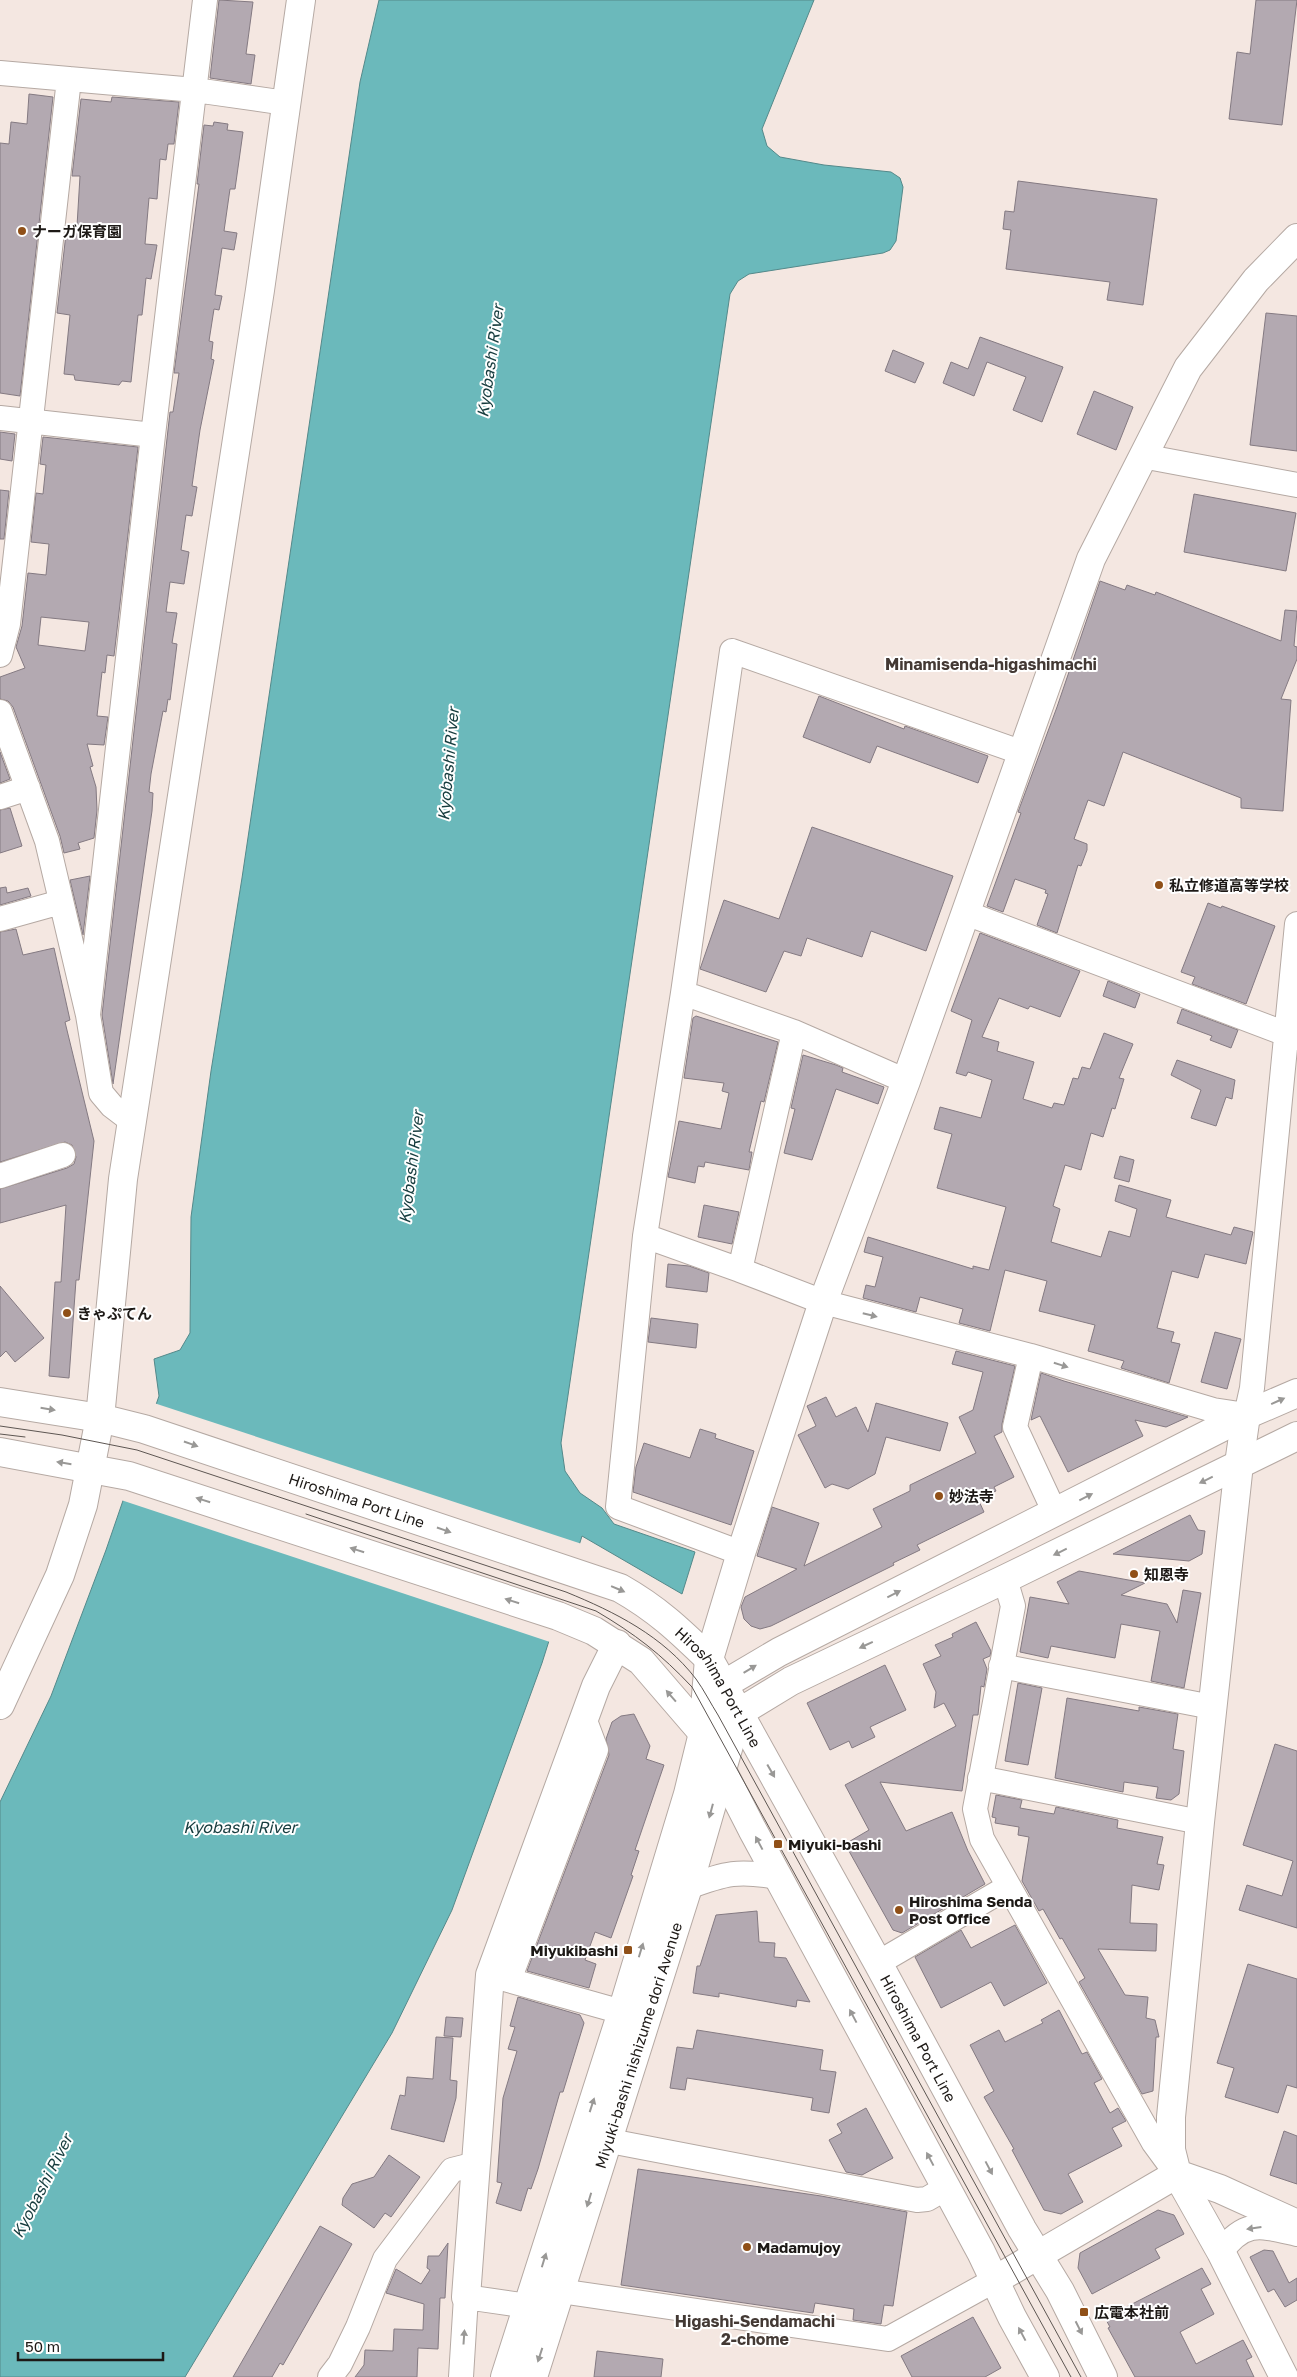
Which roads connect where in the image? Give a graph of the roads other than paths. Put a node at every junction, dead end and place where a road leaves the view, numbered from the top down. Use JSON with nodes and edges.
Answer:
{"nodes":[{"id":1,"x":206,"y":0,"type":"edge"},
{"id":2,"x":301,"y":0,"type":"edge"},
{"id":3,"x":0,"y":73,"type":"edge"},
{"id":4,"x":69,"y":79,"type":"junction"},
{"id":5,"x":195,"y":90,"type":"junction"},
{"id":6,"x":286,"y":103,"type":"junction"},
{"id":7,"x":1297,"y":238,"type":"edge"},
{"id":8,"x":0,"y":418,"type":"edge"},
{"id":9,"x":29,"y":421,"type":"junction"},
{"id":10,"x":153,"y":435,"type":"junction"},
{"id":11,"x":1142,"y":456,"type":"junction"},
{"id":12,"x":1297,"y":485,"type":"edge"},
{"id":13,"x":0,"y":655,"type":"edge"},
{"id":14,"x":0,"y":712,"type":"edge"},
{"id":15,"x":1023,"y":753,"type":"junction"},
{"id":16,"x":28,"y":788,"type":"junction"},
{"id":17,"x":0,"y":797,"type":"edge"},
{"id":18,"x":61,"y":902,"type":"junction"},
{"id":19,"x":966,"y":913,"type":"junction"},
{"id":20,"x":0,"y":919,"type":"edge"},
{"id":21,"x":1297,"y":924,"type":"edge"},
{"id":22,"x":684,"y":993,"type":"junction"},
{"id":23,"x":88,"y":1015,"type":"junction"},
{"id":24,"x":794,"y":1032,"type":"junction"},
{"id":25,"x":1292,"y":1036,"type":"edge"},
{"id":26,"x":906,"y":1081,"type":"junction"},
{"id":27,"x":133,"y":1122,"type":"junction"},
{"id":28,"x":63,"y":1156,"type":"dead end"},
{"id":29,"x":0,"y":1176,"type":"edge"},
{"id":30,"x":645,"y":1236,"type":"junction"},
{"id":31,"x":740,"y":1270,"type":"junction"},
{"id":32,"x":823,"y":1302,"type":"junction"},
{"id":33,"x":1032,"y":1356,"type":"junction"},
{"id":34,"x":1297,"y":1393,"type":"edge"},
{"id":35,"x":0,"y":1402,"type":"edge"},
{"id":36,"x":1246,"y":1415,"type":"junction"},
{"id":37,"x":100,"y":1418,"type":"junction"},
{"id":38,"x":1297,"y":1436,"type":"edge"},
{"id":39,"x":0,"y":1452,"type":"edge"},
{"id":40,"x":1239,"y":1464,"type":"junction"},
{"id":41,"x":90,"y":1467,"type":"junction"},
{"id":42,"x":1055,"y":1513,"type":"junction"},
{"id":43,"x":741,"y":1553,"type":"junction"},
{"id":44,"x":1005,"y":1579,"type":"junction"},
{"id":45,"x":616,"y":1644,"type":"junction"},
{"id":46,"x":709,"y":1659,"type":"junction"},
{"id":47,"x":1001,"y":1666,"type":"junction"},
{"id":48,"x":723,"y":1685,"type":"junction"},
{"id":49,"x":0,"y":1706,"type":"edge"},
{"id":50,"x":1212,"y":1707,"type":"junction"},
{"id":51,"x":738,"y":1714,"type":"junction"},
{"id":52,"x":703,"y":1734,"type":"junction"},
{"id":53,"x":721,"y":1772,"type":"junction"},
{"id":54,"x":980,"y":1778,"type":"junction"},
{"id":55,"x":1200,"y":1822,"type":"junction"},
{"id":56,"x":778,"y":1877,"type":"junction"},
{"id":57,"x":688,"y":1887,"type":"junction"},
{"id":58,"x":1008,"y":1887,"type":"junction"},
{"id":59,"x":878,"y":1963,"type":"junction"},
{"id":60,"x":499,"y":1978,"type":"junction"},
{"id":61,"x":622,"y":2012,"type":"junction"},
{"id":62,"x":594,"y":2138,"type":"junction"},
{"id":63,"x":476,"y":2164,"type":"junction"},
{"id":64,"x":1177,"y":2174,"type":"junction"},
{"id":65,"x":946,"y":2188,"type":"junction"},
{"id":66,"x":1297,"y":2224,"type":"edge"},
{"id":67,"x":1297,"y":2234,"type":"edge"},
{"id":68,"x":1221,"y":2252,"type":"junction"},
{"id":69,"x":1039,"y":2255,"type":"junction"},
{"id":70,"x":995,"y":2280,"type":"junction"},
{"id":71,"x":560,"y":2290,"type":"junction"},
{"id":72,"x":466,"y":2297,"type":"junction"},
{"id":73,"x":528,"y":2306,"type":"junction"},
{"id":74,"x":330,"y":2377,"type":"edge"},
{"id":75,"x":461,"y":2377,"type":"edge"},
{"id":76,"x":505,"y":2377,"type":"edge"},
{"id":77,"x":533,"y":2377,"type":"edge"},
{"id":78,"x":1045,"y":2377,"type":"edge"},
{"id":79,"x":1103,"y":2377,"type":"edge"},
{"id":80,"x":1284,"y":2377,"type":"edge"}],
"edges":[{"from":1,"to":5,"type":"street"},
{"from":2,"to":6,"type":"street"},
{"from":3,"to":4,"type":"street"},
{"from":4,"to":5,"type":"street"},
{"from":4,"to":9,"type":"street"},
{"from":5,"to":6,"type":"street"},
{"from":5,"to":10,"type":"street"},
{"from":6,"to":27,"type":"street"},
{"from":7,"to":11,"type":"street"},
{"from":8,"to":9,"type":"street"},
{"from":9,"to":10,"type":"street"},
{"from":9,"to":13,"type":"street"},
{"from":10,"to":23,"type":"street"},
{"from":11,"to":12,"type":"street"},
{"from":11,"to":15,"type":"street"},
{"from":14,"to":16,"type":"street"},
{"from":15,"to":19,"type":"street"},
{"from":15,"to":22,"type":"street"},
{"from":16,"to":17,"type":"street"},
{"from":16,"to":18,"type":"street"},
{"from":18,"to":20,"type":"street"},
{"from":18,"to":23,"type":"street"},
{"from":19,"to":25,"type":"street"},
{"from":19,"to":26,"type":"street"},
{"from":21,"to":25,"type":"street"},
{"from":22,"to":24,"type":"street"},
{"from":22,"to":30,"type":"street"},
{"from":23,"to":27,"type":"street"},
{"from":24,"to":26,"type":"street"},
{"from":24,"to":31,"type":"street"},
{"from":25,"to":36,"type":"street"},
{"from":26,"to":32,"type":"street"},
{"from":27,"to":37,"type":"street"},
{"from":28,"to":29,"type":"street"},
{"from":30,"to":31,"type":"street"},
{"from":30,"to":43,"type":"street"},
{"from":31,"to":32,"type":"street"},
{"from":32,"to":33,"type":"street","one_way":true},
{"from":32,"to":43,"type":"street"},
{"from":33,"to":36,"type":"street","one_way":true},
{"from":33,"to":42,"type":"street"},
{"from":36,"to":34,"type":"street","one_way":true},
{"from":35,"to":37,"type":"street","name":"Hiroshima Port Line","one_way":true},
{"from":36,"to":40,"type":"street"},
{"from":42,"to":36,"type":"street","one_way":true},
{"from":37,"to":41,"type":"street"},
{"from":37,"to":46,"type":"street","name":"Hiroshima Port Line","one_way":true},
{"from":38,"to":40,"type":"street"},
{"from":41,"to":39,"type":"street","one_way":true},
{"from":40,"to":44,"type":"street","one_way":true},
{"from":40,"to":50,"type":"street"},
{"from":45,"to":41,"type":"street","one_way":true},
{"from":41,"to":49,"type":"street"},
{"from":48,"to":42,"type":"street","one_way":true},
{"from":43,"to":46,"type":"street"},
{"from":44,"to":47,"type":"street"},
{"from":44,"to":51,"type":"street","one_way":true},
{"from":52,"to":45,"type":"street","one_way":true},
{"from":45,"to":60,"type":"street"},
{"from":46,"to":48,"type":"street","name":"Hiroshima Port Line"},
{"from":46,"to":52,"type":"street"},
{"from":47,"to":50,"type":"street"},
{"from":47,"to":54,"type":"street"},
{"from":48,"to":51,"type":"street","name":"Hiroshima Port Line"},
{"from":48,"to":52,"type":"street"},
{"from":50,"to":55,"type":"street"},
{"from":51,"to":52,"type":"street"},
{"from":51,"to":53,"type":"street","name":"Miyuki-bashi nishizume dori Avenue"},
{"from":51,"to":59,"type":"street","name":"Hiroshima Port Line","one_way":true},
{"from":52,"to":53,"type":"street"},
{"from":61,"to":52,"type":"street","name":"Miyuki-bashi nishizume dori Avenue","one_way":true},
{"from":56,"to":53,"type":"street","one_way":true},
{"from":53,"to":57,"type":"street","name":"Miyuki-bashi nishizume dori Avenue","one_way":true},
{"from":54,"to":55,"type":"street"},
{"from":54,"to":58,"type":"street"},
{"from":55,"to":64,"type":"street"},
{"from":56,"to":57,"type":"street"},
{"from":65,"to":56,"type":"street","one_way":true},
{"from":57,"to":62,"type":"street","name":"Miyuki-bashi nishizume dori Avenue"},
{"from":58,"to":59,"type":"street"},
{"from":58,"to":64,"type":"street"},
{"from":59,"to":69,"type":"street","name":"Hiroshima Port Line","one_way":true},
{"from":60,"to":61,"type":"street"},
{"from":60,"to":63,"type":"street"},
{"from":62,"to":61,"type":"street","name":"Miyuki-bashi nishizume dori Avenue","one_way":true},
{"from":62,"to":65,"type":"street"},
{"from":62,"to":71,"type":"street","name":"Miyuki-bashi nishizume dori Avenue","one_way":true},
{"from":73,"to":62,"type":"street","name":"Miyuki-bashi nishizume dori Avenue","one_way":true},
{"from":63,"to":72,"type":"street"},
{"from":63,"to":74,"type":"street"},
{"from":64,"to":66,"type":"street"},
{"from":64,"to":68,"type":"street"},
{"from":64,"to":69,"type":"street"},
{"from":65,"to":70,"type":"street"},
{"from":67,"to":68,"type":"street","one_way":true},
{"from":68,"to":80,"type":"street"},
{"from":69,"to":70,"type":"street"},
{"from":69,"to":79,"type":"street","name":"Hiroshima Port Line","one_way":true},
{"from":70,"to":71,"type":"street"},
{"from":78,"to":70,"type":"street","one_way":true},
{"from":71,"to":73,"type":"street"},
{"from":71,"to":77,"type":"street","name":"Miyuki-bashi nishizume dori Avenue","one_way":true},
{"from":72,"to":73,"type":"street"},
{"from":75,"to":72,"type":"street","one_way":true},
{"from":73,"to":76,"type":"street","name":"Miyuki-bashi nishizume dori Avenue"}]}
